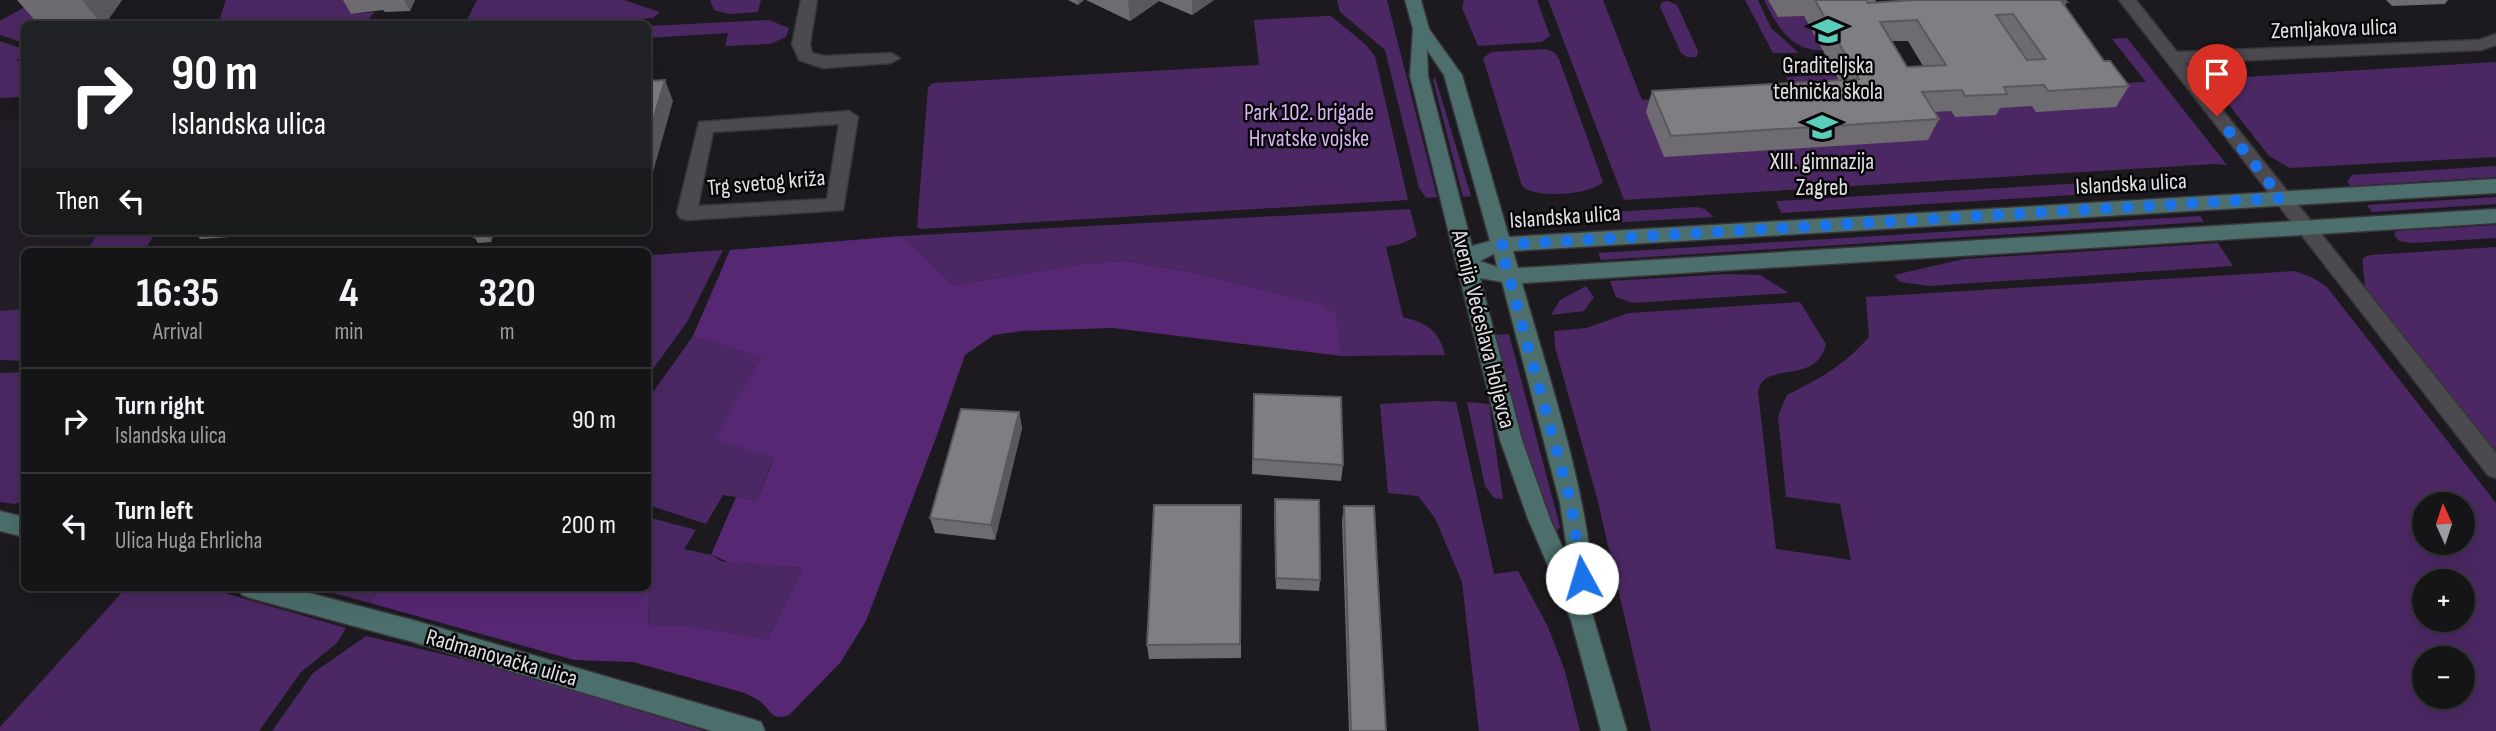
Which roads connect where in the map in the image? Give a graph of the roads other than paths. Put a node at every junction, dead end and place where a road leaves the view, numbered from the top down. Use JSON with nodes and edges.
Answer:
{"nodes":[{"id":1,"x":809,"y":0,"type":"edge"},
{"id":2,"x":1413,"y":0,"type":"edge"},
{"id":3,"x":2127,"y":0,"type":"edge"},
{"id":4,"x":1421,"y":29,"type":"junction"},
{"id":5,"x":2496,"y":39,"type":"edge"},
{"id":6,"x":891,"y":58,"type":"dead end"},
{"id":7,"x":2172,"y":58,"type":"junction"},
{"id":8,"x":705,"y":125,"type":"joint"},
{"id":9,"x":2496,"y":186,"type":"edge"},
{"id":10,"x":2281,"y":198,"type":"junction"},
{"id":11,"x":2496,"y":216,"type":"edge"},
{"id":12,"x":2305,"y":228,"type":"junction"},
{"id":13,"x":1500,"y":245,"type":"junction"},
{"id":14,"x":1466,"y":262,"type":"junction"},
{"id":15,"x":1509,"y":276,"type":"junction"},
{"id":16,"x":2496,"y":469,"type":"edge"},
{"id":17,"x":0,"y":521,"type":"edge"},
{"id":18,"x":21,"y":526,"type":"edge"},
{"id":19,"x":261,"y":591,"type":"edge"},
{"id":20,"x":1583,"y":620,"type":"junction"},
{"id":21,"x":752,"y":731,"type":"edge"},
{"id":22,"x":1614,"y":731,"type":"edge"}],
"edges":[{"from":1,"to":6,"type":"street"},
{"from":2,"to":4,"type":"street","name":"Avenija Većeslava Holjevca"},
{"from":3,"to":7,"type":"street"},
{"from":4,"to":13,"type":"street","name":"Avenija Većeslava Holjevca"},
{"from":4,"to":14,"type":"street","name":"Avenija Većeslava Holjevca"},
{"from":5,"to":7,"type":"street","name":"Zemljakova ulica"},
{"from":7,"to":10,"type":"street"},
{"from":8,"to":8,"type":"street","name":"Trg svetog križa"},
{"from":9,"to":10,"type":"street","name":"Islandska ulica"},
{"from":10,"to":12,"type":"street"},
{"from":10,"to":13,"type":"street","name":"Islandska ulica"},
{"from":11,"to":12,"type":"street"},
{"from":12,"to":15,"type":"street"},
{"from":12,"to":16,"type":"street"},
{"from":13,"to":14,"type":"street","name":"Islandska ulica"},
{"from":13,"to":15,"type":"street","name":"Avenija Većeslava Holjevca"},
{"from":14,"to":15,"type":"street"},
{"from":14,"to":20,"type":"street","name":"Avenija Većeslava Holjevca"},
{"from":15,"to":20,"type":"street","name":"Avenija Većeslava Holjevca"},
{"from":17,"to":18,"type":"street"},
{"from":19,"to":21,"type":"street","name":"Radmanovačka ulica"},
{"from":20,"to":22,"type":"street","name":"Avenija Većeslava Holjevca"}]}
